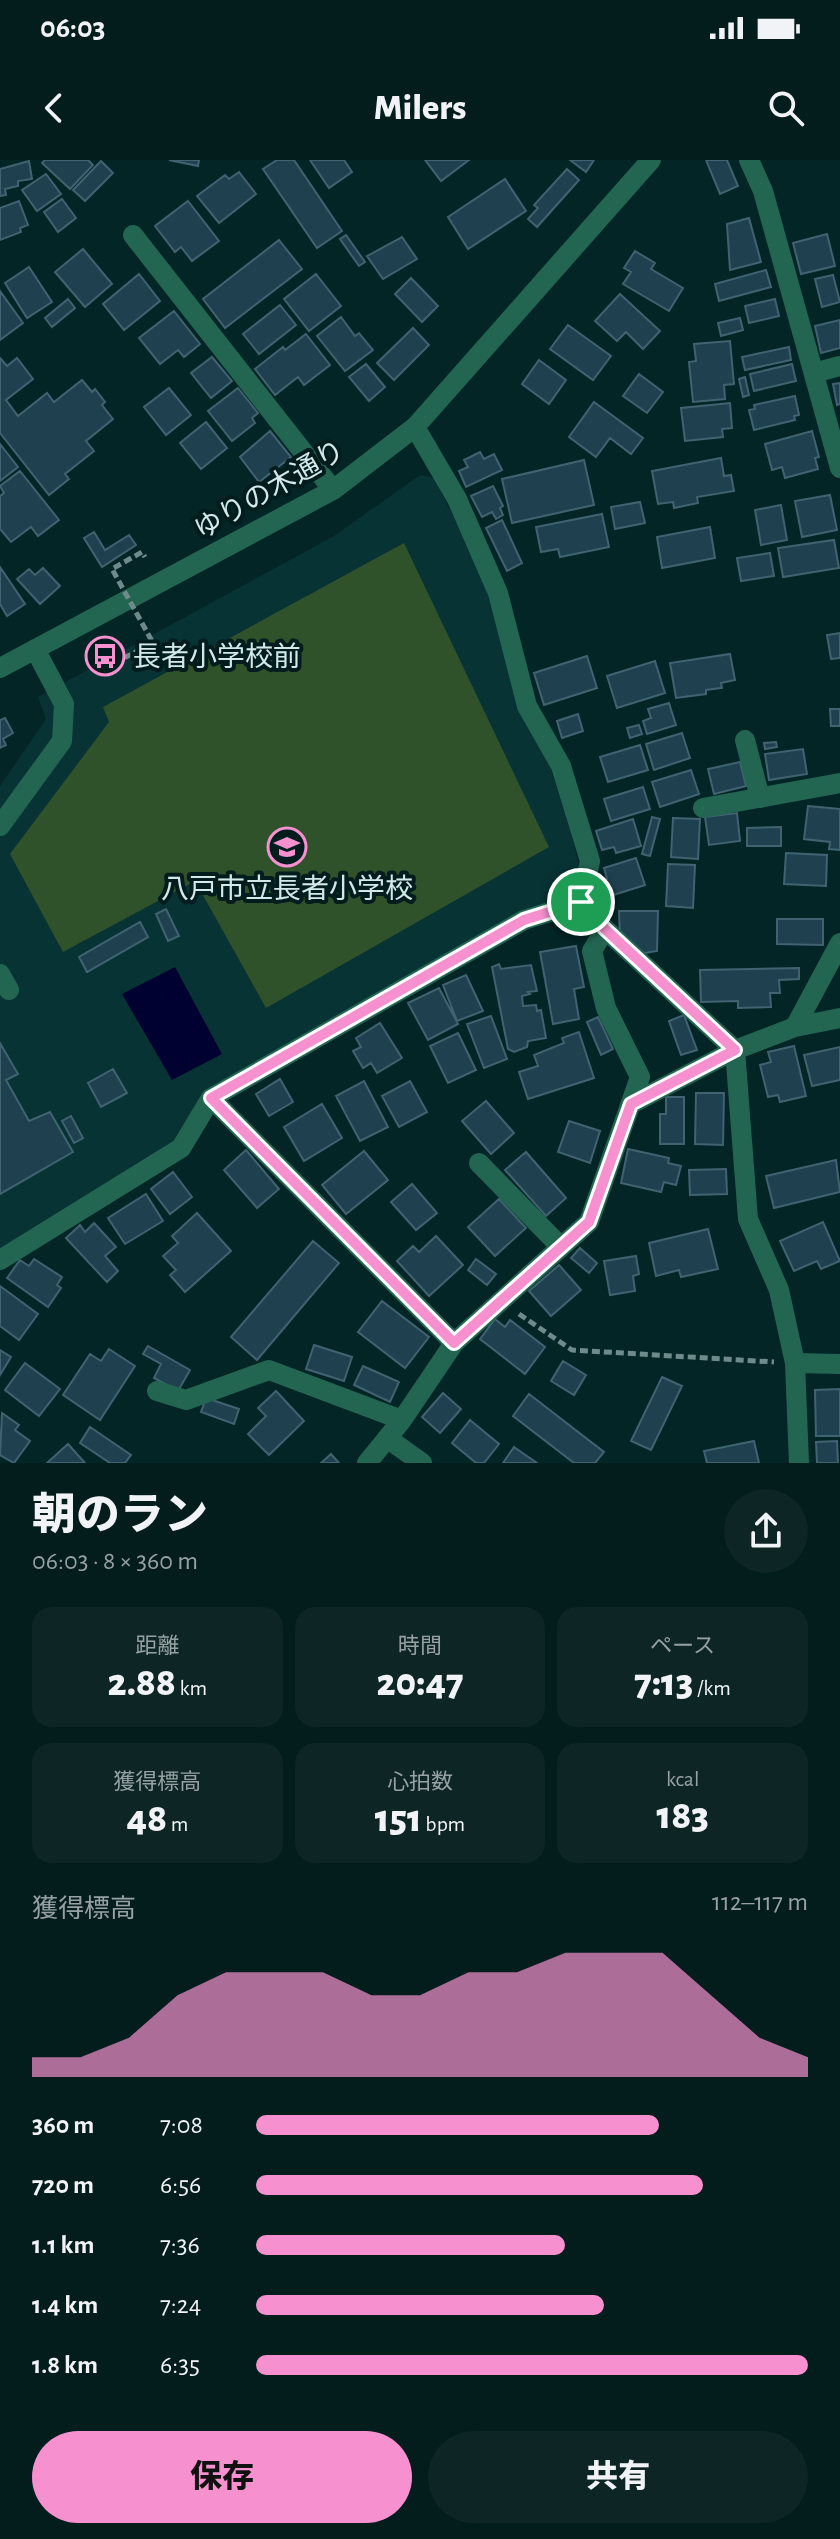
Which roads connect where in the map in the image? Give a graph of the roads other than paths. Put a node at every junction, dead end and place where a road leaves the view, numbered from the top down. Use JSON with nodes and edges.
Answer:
{"nodes":[{"id":1,"x":651,"y":160,"type":"edge"},
{"id":2,"x":749,"y":160,"type":"edge"},
{"id":3,"x":133,"y":235,"type":"dead end"},
{"id":4,"x":840,"y":366,"type":"edge"},
{"id":5,"x":814,"y":373,"type":"junction"},
{"id":6,"x":415,"y":427,"type":"junction"},
{"id":7,"x":840,"y":468,"type":"edge"},
{"id":8,"x":333,"y":490,"type":"junction"},
{"id":9,"x":35,"y":649,"type":"junction"},
{"id":10,"x":0,"y":668,"type":"edge"},
{"id":11,"x":745,"y":740,"type":"dead end"},
{"id":12,"x":840,"y":783,"type":"edge"},
{"id":13,"x":760,"y":798,"type":"junction"},
{"id":14,"x":703,"y":808,"type":"dead end"},
{"id":15,"x":0,"y":826,"type":"edge"},
{"id":16,"x":581,"y":902,"type":"junction"},
{"id":17,"x":605,"y":929,"type":"junction"},
{"id":18,"x":840,"y":943,"type":"edge"},
{"id":19,"x":840,"y":1018,"type":"edge"},
{"id":20,"x":795,"y":1027,"type":"junction"},
{"id":21,"x":735,"y":1050,"type":"junction"},
{"id":22,"x":211,"y":1098,"type":"junction"},
{"id":23,"x":631,"y":1104,"type":"junction"},
{"id":24,"x":479,"y":1163,"type":"dead end"},
{"id":25,"x":560,"y":1246,"type":"junction"},
{"id":26,"x":0,"y":1260,"type":"edge"},
{"id":27,"x":454,"y":1343,"type":"junction"},
{"id":28,"x":795,"y":1363,"type":"junction"},
{"id":29,"x":840,"y":1364,"type":"edge"},
{"id":30,"x":157,"y":1391,"type":"dead end"},
{"id":31,"x":402,"y":1420,"type":"junction"},
{"id":32,"x":387,"y":1438,"type":"junction"},
{"id":33,"x":367,"y":1463,"type":"edge"},
{"id":34,"x":422,"y":1463,"type":"edge"},
{"id":35,"x":799,"y":1463,"type":"edge"}],
"edges":[{"from":1,"to":6,"type":"street","name":"ゆりの木通り"},
{"from":2,"to":5,"type":"street"},
{"from":3,"to":8,"type":"street"},
{"from":4,"to":5,"type":"street"},
{"from":5,"to":7,"type":"street"},
{"from":6,"to":8,"type":"street","name":"ゆりの木通り"},
{"from":6,"to":16,"type":"street"},
{"from":8,"to":9,"type":"street","name":"ゆりの木通り"},
{"from":9,"to":10,"type":"street","name":"ゆりの木通り"},
{"from":9,"to":15,"type":"street"},
{"from":11,"to":13,"type":"street"},
{"from":12,"to":13,"type":"street"},
{"from":13,"to":14,"type":"street"},
{"from":16,"to":17,"type":"street"},
{"from":16,"to":22,"type":"street"},
{"from":17,"to":21,"type":"street"},
{"from":17,"to":23,"type":"street"},
{"from":18,"to":20,"type":"street"},
{"from":19,"to":20,"type":"street"},
{"from":20,"to":21,"type":"street"},
{"from":21,"to":23,"type":"street"},
{"from":21,"to":28,"type":"street"},
{"from":22,"to":26,"type":"street"},
{"from":22,"to":27,"type":"street"},
{"from":23,"to":25,"type":"street"},
{"from":24,"to":25,"type":"street"},
{"from":25,"to":27,"type":"street"},
{"from":27,"to":31,"type":"street"},
{"from":28,"to":29,"type":"street"},
{"from":28,"to":35,"type":"street"},
{"from":30,"to":31,"type":"street"},
{"from":31,"to":32,"type":"street"},
{"from":32,"to":33,"type":"street"},
{"from":32,"to":34,"type":"street"}]}
